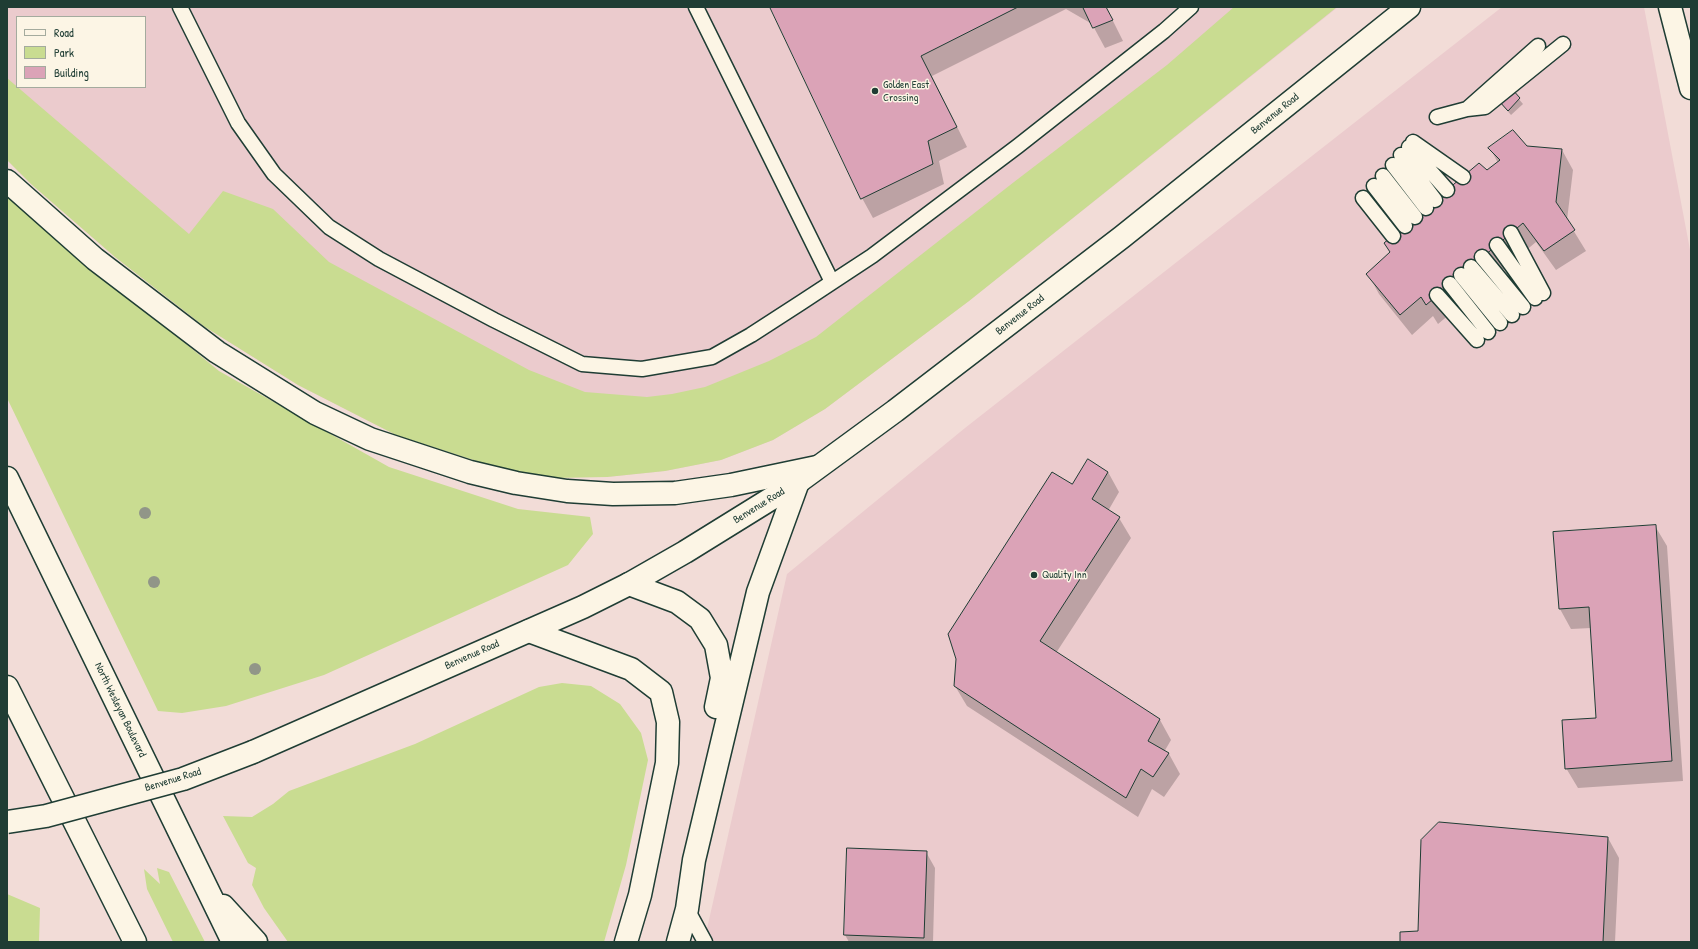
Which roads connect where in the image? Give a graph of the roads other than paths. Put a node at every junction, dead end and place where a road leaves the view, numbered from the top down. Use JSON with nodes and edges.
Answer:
{"nodes":[{"id":1,"x":180,"y":7,"type":"edge"},
{"id":2,"x":696,"y":7,"type":"edge"},
{"id":3,"x":1191,"y":7,"type":"edge"},
{"id":4,"x":1409,"y":7,"type":"edge"},
{"id":5,"x":1670,"y":7,"type":"edge"},
{"id":6,"x":1563,"y":44,"type":"dead end"},
{"id":7,"x":1538,"y":46,"type":"dead end"},
{"id":8,"x":1691,"y":88,"type":"edge"},
{"id":9,"x":1467,"y":109,"type":"junction"},
{"id":10,"x":1436,"y":117,"type":"dead end"},
{"id":11,"x":1400,"y":157,"type":"junction"},
{"id":12,"x":1463,"y":177,"type":"dead end"},
{"id":13,"x":7,"y":181,"type":"edge"},
{"id":14,"x":1374,"y":186,"type":"dead end"},
{"id":15,"x":1447,"y":190,"type":"dead end"},
{"id":16,"x":1363,"y":198,"type":"dead end"},
{"id":17,"x":1431,"y":204,"type":"dead end"},
{"id":18,"x":1510,"y":234,"type":"dead end"},
{"id":19,"x":1393,"y":236,"type":"dead end"},
{"id":20,"x":1497,"y":245,"type":"dead end"},
{"id":21,"x":1482,"y":257,"type":"dead end"},
{"id":22,"x":1461,"y":276,"type":"junction"},
{"id":23,"x":832,"y":282,"type":"junction"},
{"id":24,"x":1437,"y":295,"type":"dead end"},
{"id":25,"x":1523,"y":307,"type":"dead end"},
{"id":26,"x":1512,"y":315,"type":"dead end"},
{"id":27,"x":1500,"y":323,"type":"dead end"},
{"id":28,"x":1488,"y":332,"type":"dead end"},
{"id":29,"x":1477,"y":340,"type":"dead end"},
{"id":30,"x":817,"y":467,"type":"junction"},
{"id":31,"x":7,"y":478,"type":"edge"},
{"id":32,"x":798,"y":482,"type":"junction"},
{"id":33,"x":629,"y":584,"type":"junction"},
{"id":34,"x":529,"y":630,"type":"junction"},
{"id":35,"x":7,"y":687,"type":"edge"},
{"id":36,"x":7,"y":822,"type":"edge"},
{"id":37,"x":694,"y":860,"type":"junction"},
{"id":38,"x":209,"y":891,"type":"junction"},
{"id":39,"x":686,"y":909,"type":"junction"},
{"id":40,"x":135,"y":942,"type":"edge"},
{"id":41,"x":233,"y":942,"type":"edge"},
{"id":42,"x":256,"y":942,"type":"edge"},
{"id":43,"x":626,"y":942,"type":"edge"},
{"id":44,"x":678,"y":942,"type":"edge"},
{"id":45,"x":705,"y":942,"type":"edge"}],
"edges":[{"from":1,"to":23,"type":"lane"},
{"from":2,"to":23,"type":"lane"},
{"from":3,"to":23,"type":"lane"},
{"from":4,"to":30,"type":"main road","name":"Benvenue Road"},
{"from":5,"to":8,"type":"main road"},
{"from":6,"to":9,"type":"lane"},
{"from":7,"to":9,"type":"lane"},
{"from":9,"to":10,"type":"lane"},
{"from":11,"to":12,"type":"lane"},
{"from":11,"to":14,"type":"lane"},
{"from":11,"to":15,"type":"lane"},
{"from":11,"to":17,"type":"lane"},
{"from":13,"to":30,"type":"main road"},
{"from":16,"to":19,"type":"lane"},
{"from":18,"to":20,"type":"lane"},
{"from":21,"to":25,"type":"lane"},
{"from":22,"to":26,"type":"lane"},
{"from":22,"to":27,"type":"lane"},
{"from":22,"to":28,"type":"lane"},
{"from":24,"to":29,"type":"lane"},
{"from":30,"to":32,"type":"main road","name":"Benvenue Road"},
{"from":31,"to":38,"type":"main road","name":"North Wesleyan Boulevard"},
{"from":32,"to":33,"type":"main road","name":"Benvenue Road"},
{"from":32,"to":37,"type":"main road"},
{"from":33,"to":34,"type":"main road","name":"Benvenue Road"},
{"from":33,"to":37,"type":"main road"},
{"from":34,"to":36,"type":"main road","name":"Benvenue Road","bridge":true},
{"from":34,"to":43,"type":"main road"},
{"from":35,"to":40,"type":"main road"},
{"from":37,"to":39,"type":"main road"},
{"from":38,"to":41,"type":"main road","name":"North Wesleyan Boulevard"},
{"from":38,"to":42,"type":"main road"},
{"from":39,"to":44,"type":"main road"},
{"from":39,"to":45,"type":"lane"}]}
